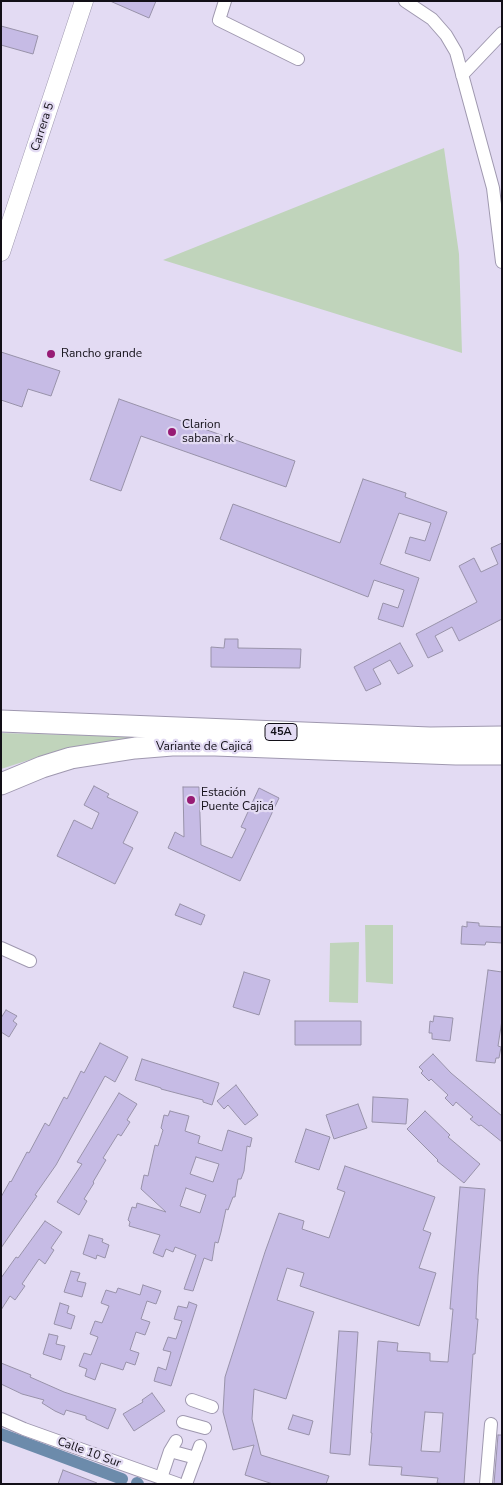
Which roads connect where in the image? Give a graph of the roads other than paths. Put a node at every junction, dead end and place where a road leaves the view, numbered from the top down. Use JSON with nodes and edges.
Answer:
{"nodes":[{"id":1,"x":84,"y":1,"type":"edge"},
{"id":2,"x":225,"y":1,"type":"edge"},
{"id":3,"x":405,"y":1,"type":"edge"},
{"id":4,"x":502,"y":33,"type":"edge"},
{"id":5,"x":298,"y":59,"type":"dead end"},
{"id":6,"x":462,"y":75,"type":"junction"},
{"id":7,"x":1,"y":252,"type":"edge"},
{"id":8,"x":502,"y":262,"type":"edge"},
{"id":9,"x":1,"y":710,"type":"edge"},
{"id":10,"x":1,"y":721,"type":"edge"},
{"id":11,"x":60,"y":723,"type":"junction"},
{"id":12,"x":502,"y":737,"type":"edge"},
{"id":13,"x":502,"y":754,"type":"edge"},
{"id":14,"x":1,"y":784,"type":"edge"},
{"id":15,"x":1,"y":948,"type":"edge"},
{"id":16,"x":30,"y":961,"type":"dead end"},
{"id":17,"x":192,"y":1400,"type":"dead end"},
{"id":18,"x":212,"y":1407,"type":"dead end"},
{"id":19,"x":1,"y":1419,"type":"edge"},
{"id":20,"x":184,"y":1422,"type":"dead end"},
{"id":21,"x":491,"y":1424,"type":"dead end"},
{"id":22,"x":205,"y":1428,"type":"dead end"},
{"id":23,"x":161,"y":1478,"type":"junction"},
{"id":24,"x":178,"y":1484,"type":"edge"},
{"id":25,"x":186,"y":1484,"type":"edge"},
{"id":26,"x":486,"y":1484,"type":"edge"}],
"edges":[{"from":1,"to":7,"type":"main road","name":"Carrera 5"},
{"from":2,"to":5,"type":"street"},
{"from":3,"to":6,"type":"street"},
{"from":4,"to":6,"type":"street"},
{"from":6,"to":8,"type":"street"},
{"from":9,"to":11,"type":"highway"},
{"from":10,"to":11,"type":"highway","name":"Variante de Cajicá","number":"45A"},
{"from":11,"to":12,"type":"highway","name":"Variante de Cajicá","number":"45A"},
{"from":13,"to":14,"type":"highway","name":"Variante de Cajicá","number":"45A"},
{"from":15,"to":16,"type":"street"},
{"from":17,"to":18,"type":"street"},
{"from":19,"to":23,"type":"street","name":"Calle 10 Sur"},
{"from":20,"to":22,"type":"street"},
{"from":21,"to":26,"type":"street"},
{"from":23,"to":24,"type":"street","name":"Calle 10 Sur"},
{"from":23,"to":25,"type":"street"}]}
